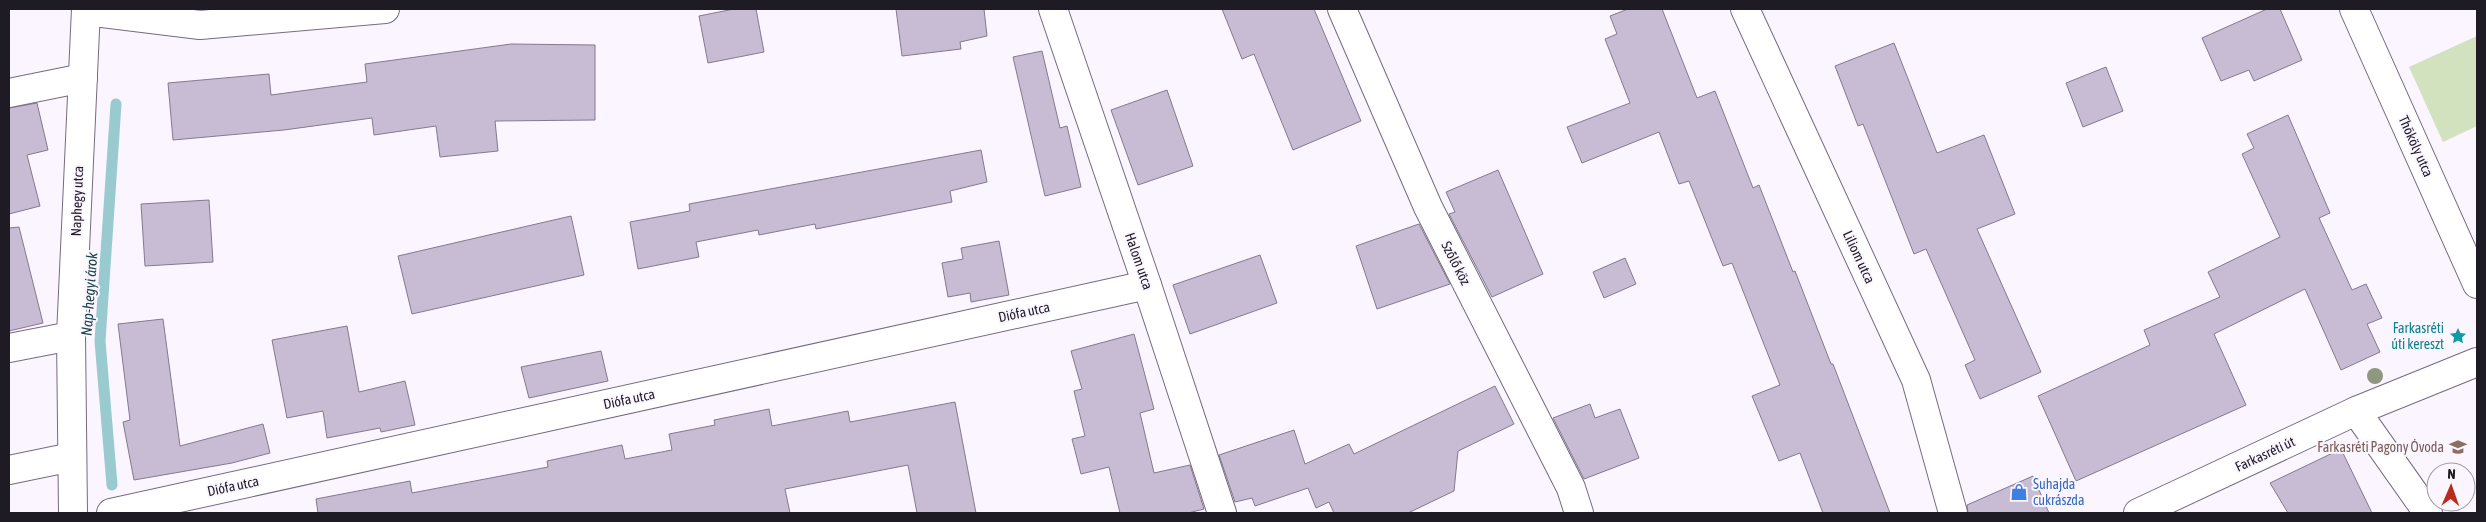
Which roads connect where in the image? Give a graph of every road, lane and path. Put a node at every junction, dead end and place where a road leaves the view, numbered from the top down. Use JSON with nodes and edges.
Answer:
{"nodes":[{"id":1,"x":385,"y":9,"type":"edge"},
{"id":2,"x":1053,"y":9,"type":"edge"},
{"id":3,"x":1342,"y":9,"type":"edge"},
{"id":4,"x":1745,"y":9,"type":"edge"},
{"id":5,"x":2354,"y":9,"type":"edge"},
{"id":6,"x":86,"y":10,"type":"edge"},
{"id":7,"x":157,"y":14,"type":"edge"},
{"id":8,"x":82,"y":78,"type":"junction"},
{"id":9,"x":9,"y":93,"type":"edge"},
{"id":10,"x":2477,"y":284,"type":"edge"},
{"id":11,"x":1147,"y":285,"type":"junction"},
{"id":12,"x":72,"y":336,"type":"junction"},
{"id":13,"x":9,"y":348,"type":"edge"},
{"id":14,"x":2477,"y":362,"type":"edge"},
{"id":15,"x":2356,"y":411,"type":"junction"},
{"id":16,"x":72,"y":457,"type":"junction"},
{"id":17,"x":9,"y":470,"type":"edge"},
{"id":18,"x":73,"y":513,"type":"edge"},
{"id":19,"x":110,"y":513,"type":"edge"},
{"id":20,"x":1222,"y":513,"type":"edge"},
{"id":21,"x":1579,"y":513,"type":"edge"},
{"id":22,"x":1953,"y":513,"type":"edge"},
{"id":23,"x":2138,"y":513,"type":"edge"},
{"id":24,"x":2428,"y":513,"type":"edge"}],
"edges":[{"from":1,"to":7,"type":"street"},
{"from":2,"to":11,"type":"street","name":"Halom utca"},
{"from":3,"to":21,"type":"street","name":"Szőlő köz"},
{"from":4,"to":22,"type":"street","name":"Liliom utca"},
{"from":5,"to":10,"type":"street","name":"Thököly utca"},
{"from":6,"to":7,"type":"street"},
{"from":6,"to":8,"type":"street","name":"Naphegy utca"},
{"from":8,"to":9,"type":"street"},
{"from":8,"to":12,"type":"street","name":"Naphegy utca"},
{"from":11,"to":19,"type":"street","name":"Diófa utca"},
{"from":11,"to":20,"type":"street","name":"Halom utca"},
{"from":12,"to":13,"type":"street"},
{"from":12,"to":16,"type":"street","name":"Naphegy utca"},
{"from":14,"to":15,"type":"street","name":"Farkasréti út"},
{"from":15,"to":23,"type":"street","name":"Farkasréti út"},
{"from":15,"to":24,"type":"street"},
{"from":16,"to":17,"type":"street"},
{"from":16,"to":18,"type":"street","name":"Naphegy utca"}]}
